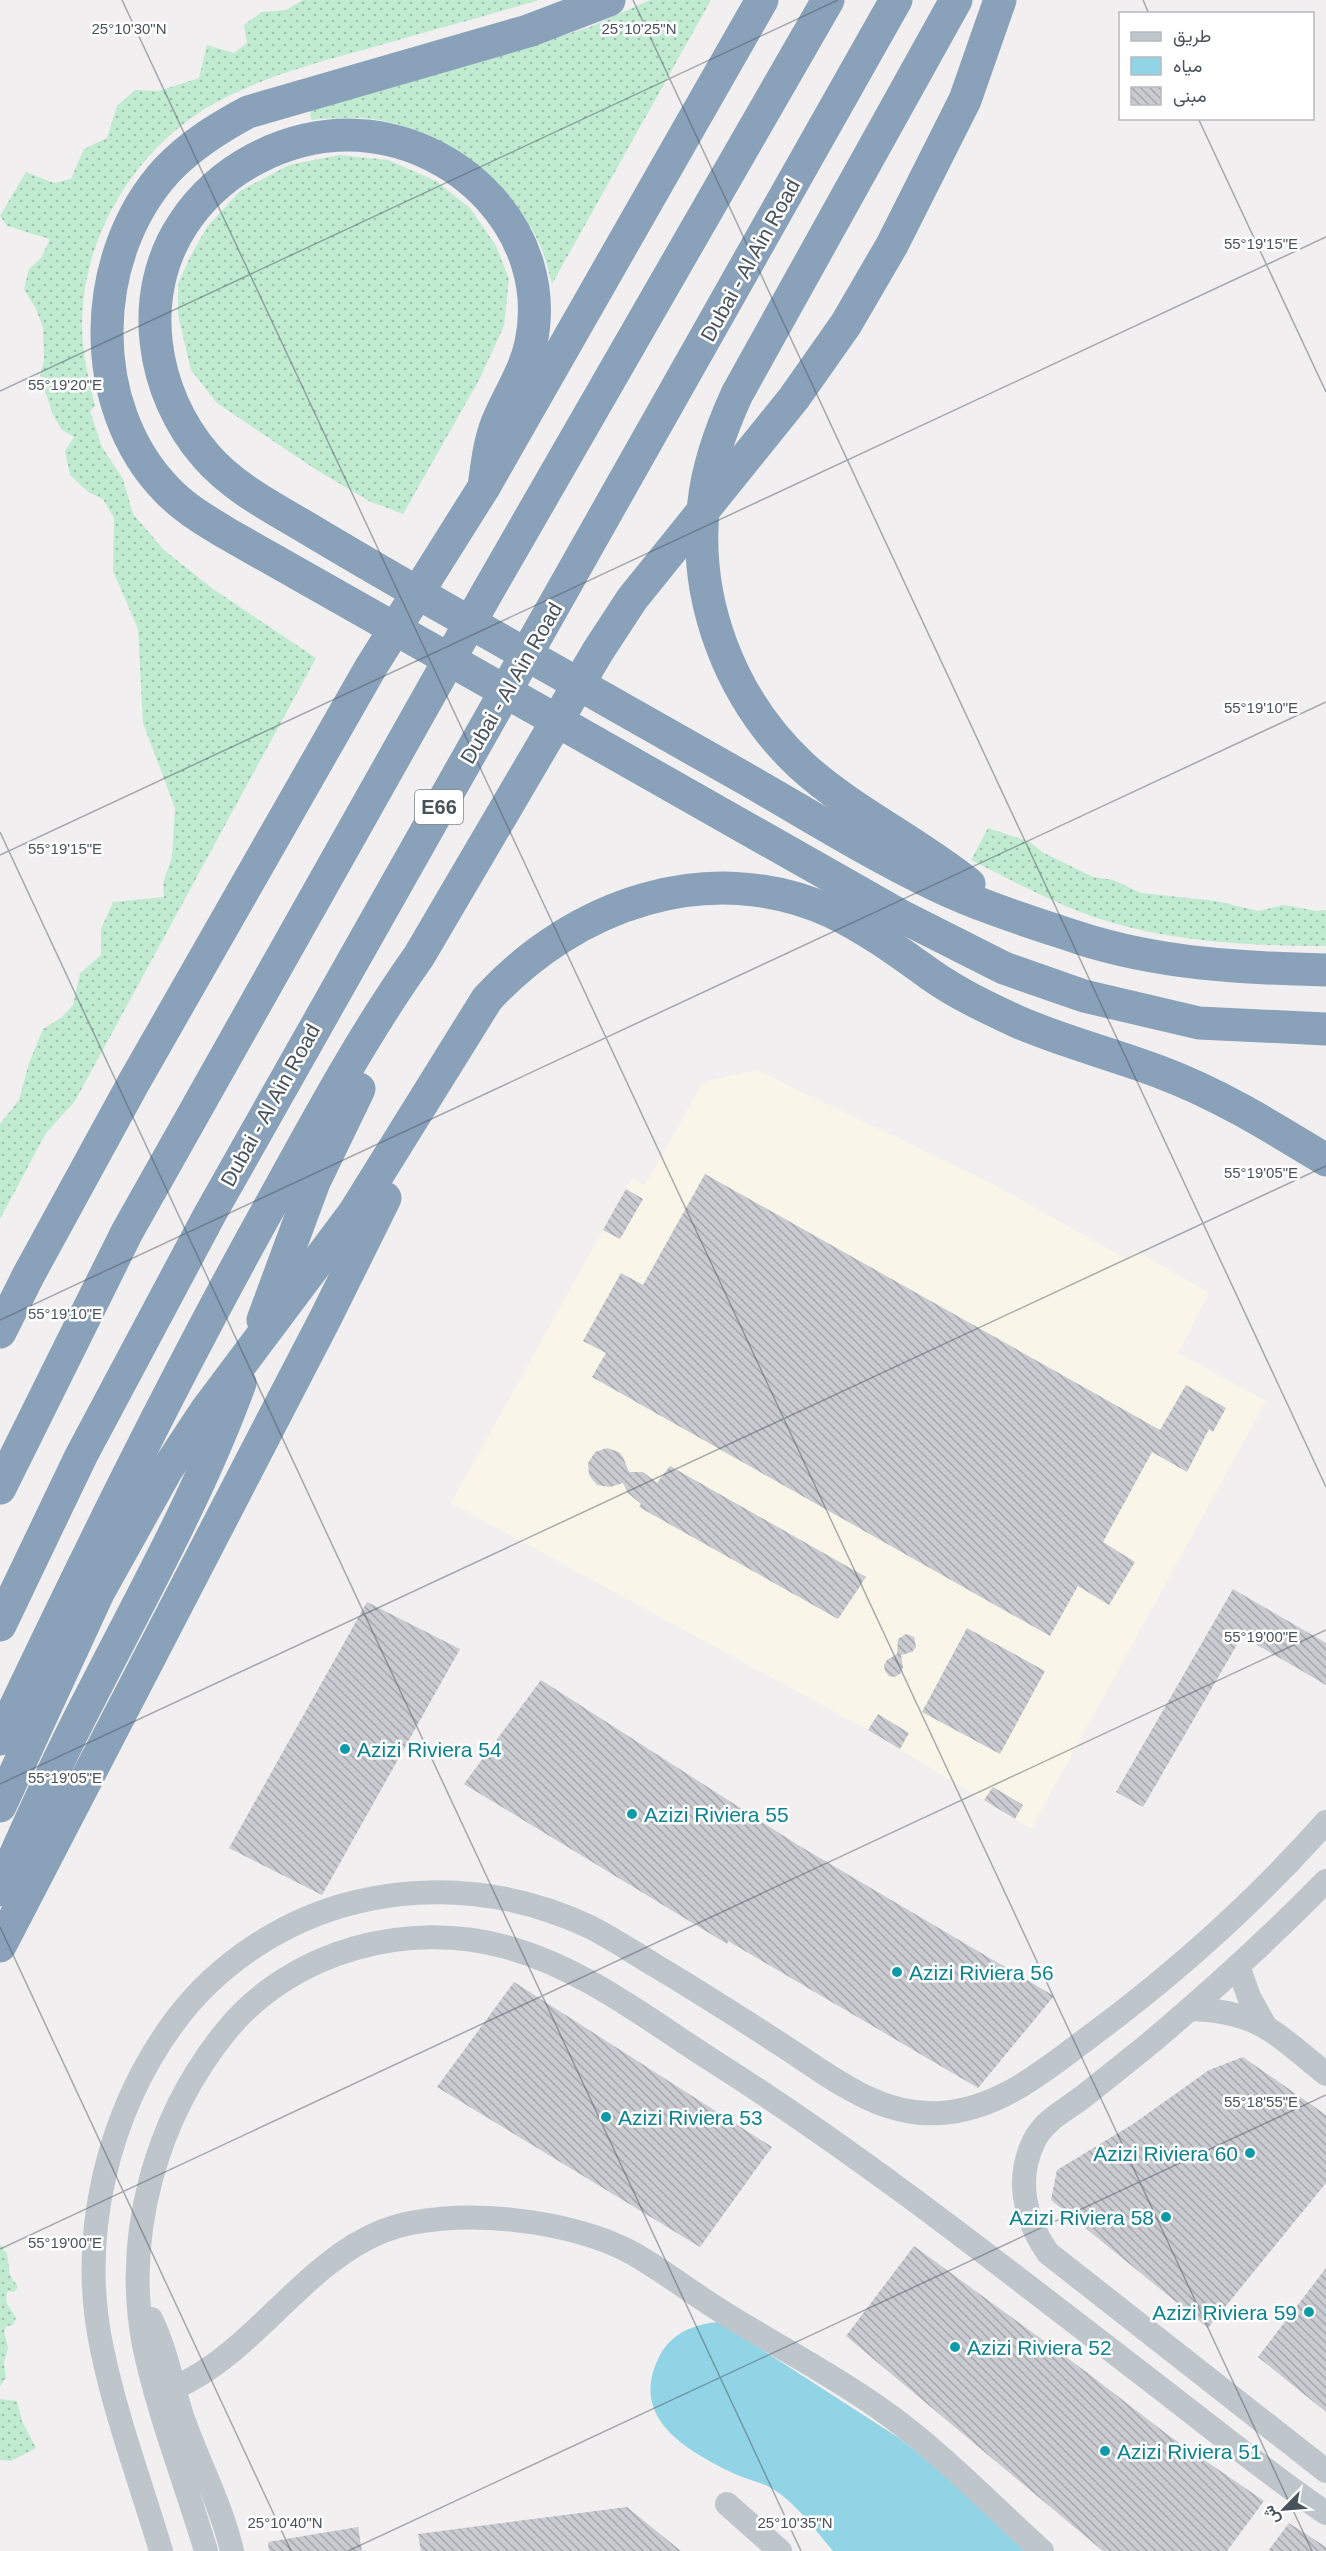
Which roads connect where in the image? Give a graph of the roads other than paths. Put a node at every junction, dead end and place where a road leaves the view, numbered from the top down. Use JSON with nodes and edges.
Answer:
{"nodes":[{"id":1,"x":609,"y":0,"type":"edge"},
{"id":2,"x":762,"y":0,"type":"edge"},
{"id":3,"x":828,"y":0,"type":"edge"},
{"id":4,"x":896,"y":0,"type":"edge"},
{"id":5,"x":956,"y":0,"type":"edge"},
{"id":6,"x":1000,"y":0,"type":"edge"},
{"id":7,"x":484,"y":487,"type":"junction"},
{"id":8,"x":1003,"y":911,"type":"junction"},
{"id":9,"x":906,"y":955,"type":"junction"},
{"id":10,"x":419,"y":956,"type":"junction"},
{"id":11,"x":1326,"y":970,"type":"edge"},
{"id":12,"x":1199,"y":1023,"type":"junction"},
{"id":13,"x":1326,"y":1029,"type":"edge"},
{"id":14,"x":455,"y":1052,"type":"junction"},
{"id":15,"x":1326,"y":1160,"type":"edge"},
{"id":16,"x":0,"y":1332,"type":"edge"},
{"id":17,"x":0,"y":1488,"type":"edge"},
{"id":18,"x":0,"y":1625,"type":"edge"},
{"id":19,"x":0,"y":1739,"type":"edge"},
{"id":20,"x":0,"y":1806,"type":"edge"},
{"id":21,"x":1326,"y":1822,"type":"edge"},
{"id":22,"x":1326,"y":1881,"type":"edge"},
{"id":23,"x":0,"y":1890,"type":"edge"},
{"id":24,"x":0,"y":1946,"type":"edge"},
{"id":25,"x":1238,"y":1966,"type":"junction"},
{"id":26,"x":1190,"y":2009,"type":"junction"},
{"id":27,"x":1264,"y":2024,"type":"junction"},
{"id":28,"x":1326,"y":2074,"type":"edge"},
{"id":29,"x":138,"y":2298,"type":"junction"},
{"id":30,"x":174,"y":2388,"type":"junction"},
{"id":31,"x":193,"y":2446,"type":"junction"},
{"id":32,"x":1326,"y":2470,"type":"edge"},
{"id":33,"x":185,"y":2483,"type":"junction"},
{"id":34,"x":727,"y":2504,"type":"dead end"},
{"id":35,"x":1326,"y":2513,"type":"edge"},
{"id":36,"x":161,"y":2551,"type":"edge"},
{"id":37,"x":206,"y":2551,"type":"edge"},
{"id":38,"x":232,"y":2551,"type":"edge"},
{"id":39,"x":780,"y":2551,"type":"edge"},
{"id":40,"x":1042,"y":2551,"type":"edge"}],
"edges":[{"from":1,"to":12,"type":"highway"},
{"from":2,"to":7,"type":"highway"},
{"from":3,"to":17,"type":"highway"},
{"from":4,"to":18,"type":"highway","name":"Dubai - Al Ain Road","number":"E66"},
{"from":5,"to":8,"type":"highway"},
{"from":6,"to":10,"type":"highway"},
{"from":7,"to":8,"type":"highway"},
{"from":7,"to":16,"type":"highway"},
{"from":8,"to":11,"type":"highway"},
{"from":9,"to":12,"type":"highway"},
{"from":9,"to":14,"type":"highway"},
{"from":9,"to":15,"type":"highway"},
{"from":10,"to":19,"type":"highway"},
{"from":10,"to":23,"type":"highway"},
{"from":12,"to":13,"type":"highway"},
{"from":14,"to":20,"type":"highway"},
{"from":14,"to":24,"type":"highway"},
{"from":21,"to":36,"type":"street"},
{"from":22,"to":25,"type":"street"},
{"from":25,"to":26,"type":"street"},
{"from":25,"to":27,"type":"street"},
{"from":26,"to":27,"type":"street"},
{"from":26,"to":32,"type":"street"},
{"from":27,"to":28,"type":"street"},
{"from":29,"to":30,"type":"street"},
{"from":29,"to":33,"type":"street"},
{"from":29,"to":35,"type":"street"},
{"from":30,"to":31,"type":"street"},
{"from":30,"to":40,"type":"street"},
{"from":31,"to":33,"type":"street"},
{"from":31,"to":38,"type":"street"},
{"from":33,"to":37,"type":"street"},
{"from":34,"to":39,"type":"street"}]}
